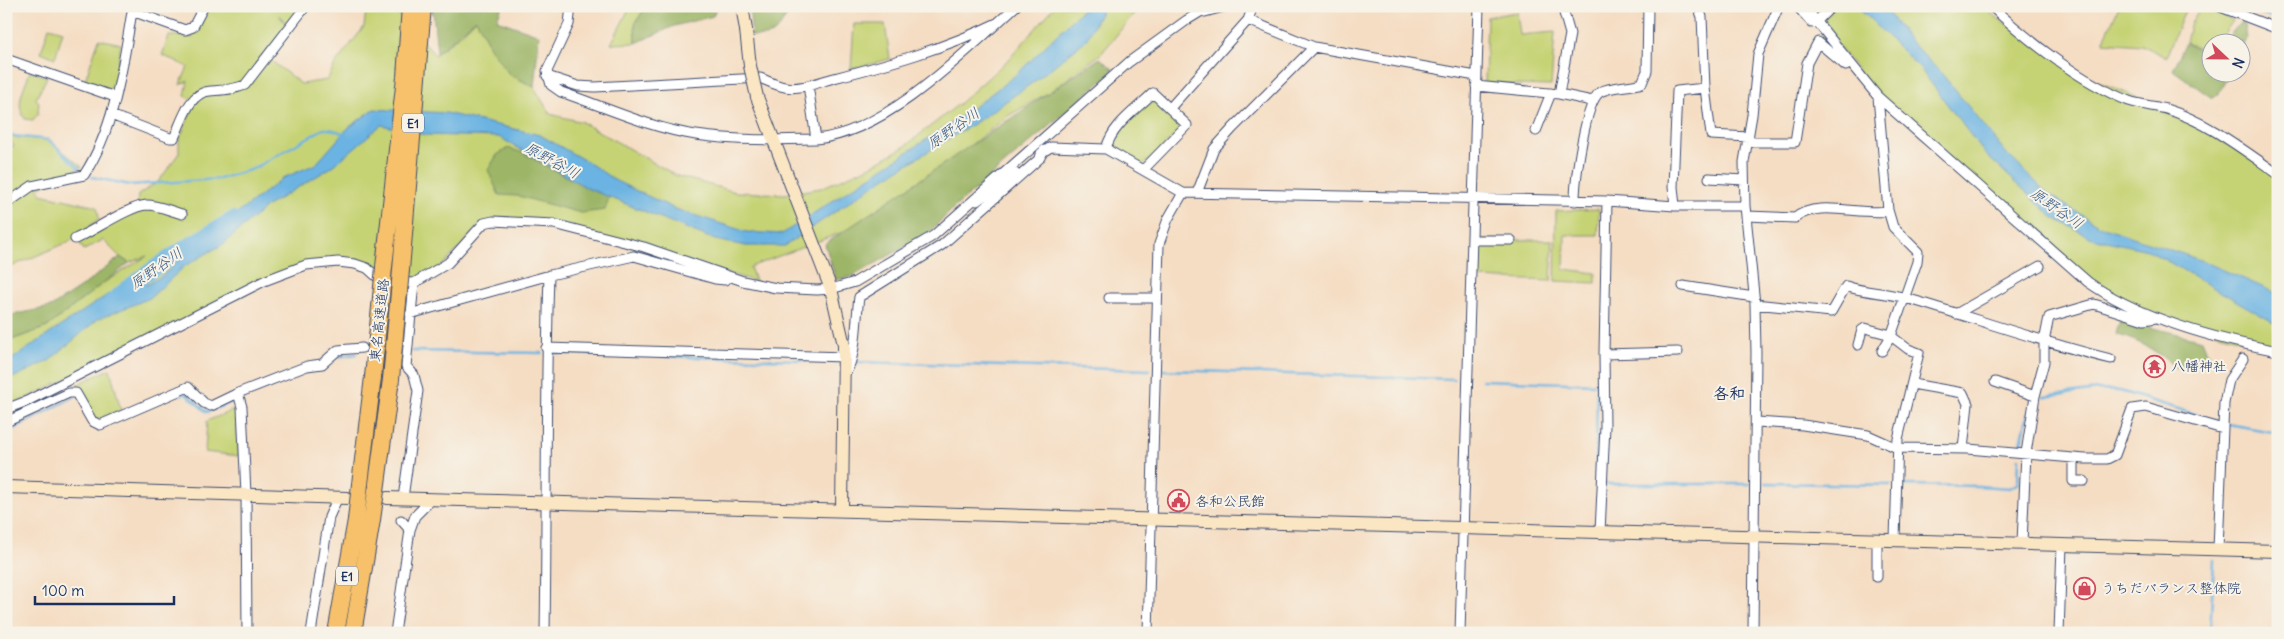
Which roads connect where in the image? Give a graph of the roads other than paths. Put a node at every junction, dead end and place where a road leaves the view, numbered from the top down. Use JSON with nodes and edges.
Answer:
{"nodes":[{"id":1,"x":204,"y":6,"type":"edge"},
{"id":2,"x":306,"y":6,"type":"edge"},
{"id":3,"x":410,"y":6,"type":"edge"},
{"id":4,"x":423,"y":6,"type":"edge"},
{"id":5,"x":571,"y":6,"type":"edge"},
{"id":6,"x":742,"y":6,"type":"edge"},
{"id":7,"x":1016,"y":6,"type":"edge"},
{"id":8,"x":1210,"y":6,"type":"edge"},
{"id":9,"x":1227,"y":6,"type":"edge"},
{"id":10,"x":1253,"y":6,"type":"edge"},
{"id":11,"x":1479,"y":6,"type":"edge"},
{"id":12,"x":1562,"y":6,"type":"edge"},
{"id":13,"x":1648,"y":6,"type":"edge"},
{"id":14,"x":1698,"y":6,"type":"edge"},
{"id":15,"x":1779,"y":6,"type":"edge"},
{"id":16,"x":1797,"y":6,"type":"edge"},
{"id":17,"x":1804,"y":6,"type":"edge"},
{"id":18,"x":1832,"y":6,"type":"edge"},
{"id":19,"x":1991,"y":6,"type":"edge"},
{"id":20,"x":2218,"y":6,"type":"edge"},
{"id":21,"x":133,"y":9,"type":"edge"},
{"id":22,"x":1195,"y":15,"type":"junction"},
{"id":23,"x":1820,"y":18,"type":"junction"},
{"id":24,"x":1248,"y":20,"type":"junction"},
{"id":25,"x":997,"y":23,"type":"junction"},
{"id":26,"x":2278,"y":28,"type":"edge"},
{"id":27,"x":1314,"y":47,"type":"junction"},
{"id":28,"x":6,"y":59,"type":"edge"},
{"id":29,"x":1855,"y":70,"type":"junction"},
{"id":30,"x":547,"y":76,"type":"junction"},
{"id":31,"x":411,"y":78,"type":"junction"},
{"id":32,"x":1476,"y":81,"type":"junction"},
{"id":33,"x":808,"y":85,"type":"junction"},
{"id":34,"x":1704,"y":88,"type":"junction"},
{"id":35,"x":1555,"y":94,"type":"junction"},
{"id":36,"x":115,"y":96,"type":"junction"},
{"id":37,"x":1878,"y":97,"type":"junction"},
{"id":38,"x":1592,"y":101,"type":"junction"},
{"id":39,"x":1170,"y":108,"type":"junction"},
{"id":40,"x":110,"y":115,"type":"junction"},
{"id":41,"x":1536,"y":131,"type":"dead end"},
{"id":42,"x":816,"y":139,"type":"junction"},
{"id":43,"x":774,"y":140,"type":"junction"},
{"id":44,"x":1748,"y":140,"type":"junction"},
{"id":45,"x":1106,"y":149,"type":"junction"},
{"id":46,"x":1044,"y":150,"type":"junction"},
{"id":47,"x":1143,"y":170,"type":"junction"},
{"id":48,"x":2278,"y":174,"type":"edge"},
{"id":49,"x":1709,"y":178,"type":"dead end"},
{"id":50,"x":1744,"y":180,"type":"junction"},
{"id":51,"x":1183,"y":193,"type":"junction"},
{"id":52,"x":1197,"y":193,"type":"junction"},
{"id":53,"x":1473,"y":199,"type":"junction"},
{"id":54,"x":1575,"y":200,"type":"junction"},
{"id":55,"x":1607,"y":201,"type":"junction"},
{"id":56,"x":6,"y":204,"type":"edge"},
{"id":57,"x":1675,"y":206,"type":"junction"},
{"id":58,"x":1745,"y":206,"type":"junction"},
{"id":59,"x":1888,"y":211,"type":"junction"},
{"id":60,"x":959,"y":212,"type":"junction"},
{"id":61,"x":182,"y":214,"type":"dead end"},
{"id":62,"x":1747,"y":216,"type":"junction"},
{"id":63,"x":75,"y":239,"type":"dead end"},
{"id":64,"x":1472,"y":240,"type":"junction"},
{"id":65,"x":1511,"y":240,"type":"dead end"},
{"id":66,"x":2040,"y":266,"type":"dead end"},
{"id":67,"x":392,"y":268,"type":"junction"},
{"id":68,"x":549,"y":275,"type":"junction"},
{"id":69,"x":743,"y":281,"type":"junction"},
{"id":70,"x":414,"y":282,"type":"junction"},
{"id":71,"x":830,"y":286,"type":"junction"},
{"id":72,"x":1683,"y":286,"type":"dead end"},
{"id":73,"x":1109,"y":298,"type":"dead end"},
{"id":74,"x":1157,"y":298,"type":"junction"},
{"id":75,"x":1904,"y":298,"type":"junction"},
{"id":76,"x":1754,"y":301,"type":"junction"},
{"id":77,"x":410,"y":314,"type":"junction"},
{"id":78,"x":1956,"y":314,"type":"junction"},
{"id":79,"x":2158,"y":318,"type":"junction"},
{"id":80,"x":1891,"y":335,"type":"junction"},
{"id":81,"x":2044,"y":342,"type":"junction"},
{"id":82,"x":1858,"y":345,"type":"dead end"},
{"id":83,"x":362,"y":348,"type":"tunnel mouth"},
{"id":84,"x":546,"y":348,"type":"junction"},
{"id":85,"x":1882,"y":351,"type":"dead end"},
{"id":86,"x":2278,"y":351,"type":"edge"},
{"id":87,"x":1678,"y":352,"type":"dead end"},
{"id":88,"x":1604,"y":354,"type":"junction"},
{"id":89,"x":845,"y":357,"type":"junction"},
{"id":90,"x":2110,"y":359,"type":"dead end"},
{"id":91,"x":2243,"y":359,"type":"dead end"},
{"id":92,"x":845,"y":374,"type":"junction"},
{"id":93,"x":1995,"y":382,"type":"dead end"},
{"id":94,"x":1912,"y":384,"type":"junction"},
{"id":95,"x":238,"y":393,"type":"junction"},
{"id":96,"x":2035,"y":396,"type":"junction"},
{"id":97,"x":6,"y":409,"type":"edge"},
{"id":98,"x":6,"y":422,"type":"edge"},
{"id":99,"x":1757,"y":422,"type":"junction"},
{"id":100,"x":2223,"y":429,"type":"junction"},
{"id":101,"x":1898,"y":448,"type":"junction"},
{"id":102,"x":1963,"y":449,"type":"junction"},
{"id":103,"x":2026,"y":453,"type":"junction"},
{"id":104,"x":2073,"y":458,"type":"junction"},
{"id":105,"x":2084,"y":481,"type":"dead end"},
{"id":106,"x":6,"y":486,"type":"edge"},
{"id":107,"x":246,"y":494,"type":"junction"},
{"id":108,"x":381,"y":494,"type":"junction"},
{"id":109,"x":342,"y":498,"type":"joint"},
{"id":110,"x":403,"y":498,"type":"junction"},
{"id":111,"x":432,"y":499,"type":"junction"},
{"id":112,"x":547,"y":502,"type":"junction"},
{"id":113,"x":842,"y":510,"type":"junction"},
{"id":114,"x":1152,"y":519,"type":"junction"},
{"id":115,"x":364,"y":520,"type":"junction"},
{"id":116,"x":401,"y":520,"type":"dead end"},
{"id":117,"x":1463,"y":528,"type":"junction"},
{"id":118,"x":410,"y":530,"type":"junction"},
{"id":119,"x":1600,"y":532,"type":"junction"},
{"id":120,"x":1755,"y":536,"type":"junction"},
{"id":121,"x":1878,"y":540,"type":"junction"},
{"id":122,"x":1895,"y":540,"type":"junction"},
{"id":123,"x":2022,"y":544,"type":"junction"},
{"id":124,"x":2062,"y":545,"type":"junction"},
{"id":125,"x":2218,"y":549,"type":"junction"},
{"id":126,"x":2278,"y":551,"type":"edge"},
{"id":127,"x":1877,"y":576,"type":"dead end"},
{"id":128,"x":247,"y":633,"type":"edge"},
{"id":129,"x":311,"y":633,"type":"edge"},
{"id":130,"x":336,"y":633,"type":"edge"},
{"id":131,"x":353,"y":633,"type":"edge"},
{"id":132,"x":395,"y":633,"type":"edge"},
{"id":133,"x":544,"y":633,"type":"edge"},
{"id":134,"x":1148,"y":633,"type":"edge"},
{"id":135,"x":1460,"y":633,"type":"edge"},
{"id":136,"x":1753,"y":633,"type":"edge"},
{"id":137,"x":2059,"y":633,"type":"edge"}],
"edges":[{"from":1,"to":21,"type":"street"},
{"from":2,"to":40,"type":"street"},
{"from":3,"to":31,"type":"highway","name":"東名高速道路","number":"E1"},
{"from":4,"to":31,"type":"highway","name":"東名高速道路","number":"E1"},
{"from":5,"to":30,"type":"street"},
{"from":6,"to":43,"type":"street","bridge":true},
{"from":7,"to":25,"type":"street"},
{"from":8,"to":22,"type":"street"},
{"from":9,"to":22,"type":"street"},
{"from":10,"to":24,"type":"street"},
{"from":11,"to":32,"type":"street"},
{"from":12,"to":35,"type":"street"},
{"from":13,"to":38,"type":"street"},
{"from":14,"to":34,"type":"street"},
{"from":15,"to":44,"type":"street"},
{"from":16,"to":23,"type":"street"},
{"from":17,"to":23,"type":"street"},
{"from":18,"to":23,"type":"street"},
{"from":19,"to":48,"type":"street"},
{"from":20,"to":26,"type":"street"},
{"from":21,"to":36,"type":"street"},
{"from":22,"to":60,"type":"street"},
{"from":23,"to":29,"type":"street"},
{"from":24,"to":27,"type":"street"},
{"from":24,"to":39,"type":"street"},
{"from":25,"to":33,"type":"street"},
{"from":25,"to":42,"type":"street"},
{"from":27,"to":32,"type":"street"},
{"from":27,"to":52,"type":"street"},
{"from":28,"to":36,"type":"street"},
{"from":29,"to":37,"type":"street"},
{"from":29,"to":44,"type":"street"},
{"from":30,"to":33,"type":"street"},
{"from":30,"to":43,"type":"street"},
{"from":31,"to":67,"type":"highway","name":"東名高速道路","number":"E1"},
{"from":32,"to":35,"type":"street"},
{"from":32,"to":53,"type":"street"},
{"from":33,"to":42,"type":"street"},
{"from":34,"to":44,"type":"street"},
{"from":34,"to":57,"type":"street"},
{"from":35,"to":38,"type":"street"},
{"from":35,"to":41,"type":"street"},
{"from":36,"to":40,"type":"street"},
{"from":37,"to":59,"type":"street"},
{"from":37,"to":79,"type":"street"},
{"from":38,"to":54,"type":"street"},
{"from":39,"to":45,"type":"street"},
{"from":39,"to":47,"type":"street"},
{"from":40,"to":56,"type":"street"},
{"from":42,"to":43,"type":"street"},
{"from":43,"to":71,"type":"street"},
{"from":44,"to":50,"type":"street"},
{"from":45,"to":46,"type":"street"},
{"from":45,"to":47,"type":"street"},
{"from":46,"to":60,"type":"street"},
{"from":46,"to":92,"type":"street"},
{"from":47,"to":51,"type":"street"},
{"from":49,"to":50,"type":"street"},
{"from":50,"to":58,"type":"street"},
{"from":51,"to":52,"type":"street"},
{"from":51,"to":74,"type":"street"},
{"from":52,"to":53,"type":"street"},
{"from":53,"to":54,"type":"street"},
{"from":53,"to":64,"type":"street"},
{"from":54,"to":55,"type":"street"},
{"from":55,"to":57,"type":"street"},
{"from":55,"to":88,"type":"street"},
{"from":57,"to":58,"type":"street"},
{"from":58,"to":62,"type":"street"},
{"from":59,"to":62,"type":"street"},
{"from":59,"to":75,"type":"street"},
{"from":60,"to":71,"type":"street"},
{"from":61,"to":63,"type":"street"},
{"from":62,"to":76,"type":"street"},
{"from":64,"to":65,"type":"street"},
{"from":64,"to":117,"type":"street"},
{"from":66,"to":78,"type":"street"},
{"from":67,"to":108,"type":"highway","name":"東名高速道路","number":"E1","bridge":true},
{"from":67,"to":115,"type":"highway","name":"東名高速道路","number":"E1","bridge":true},
{"from":68,"to":69,"type":"street"},
{"from":68,"to":77,"type":"street"},
{"from":68,"to":84,"type":"street"},
{"from":69,"to":70,"type":"street"},
{"from":69,"to":71,"type":"street"},
{"from":70,"to":77,"type":"street"},
{"from":70,"to":97,"type":"street"},
{"from":71,"to":89,"type":"street"},
{"from":72,"to":76,"type":"street"},
{"from":73,"to":74,"type":"street"},
{"from":74,"to":114,"type":"street"},
{"from":75,"to":76,"type":"street"},
{"from":75,"to":78,"type":"street"},
{"from":75,"to":80,"type":"street"},
{"from":76,"to":99,"type":"street"},
{"from":77,"to":110,"type":"street"},
{"from":78,"to":81,"type":"street"},
{"from":79,"to":81,"type":"street"},
{"from":79,"to":86,"type":"street"},
{"from":80,"to":82,"type":"street"},
{"from":80,"to":85,"type":"street"},
{"from":80,"to":94,"type":"street"},
{"from":81,"to":90,"type":"street"},
{"from":81,"to":96,"type":"street"},
{"from":83,"to":95,"type":"street"},
{"from":84,"to":89,"type":"street"},
{"from":84,"to":112,"type":"street"},
{"from":87,"to":88,"type":"street"},
{"from":88,"to":119,"type":"street"},
{"from":89,"to":92,"type":"street"},
{"from":91,"to":100,"type":"street"},
{"from":92,"to":113,"type":"street"},
{"from":93,"to":96,"type":"street"},
{"from":94,"to":101,"type":"street"},
{"from":94,"to":102,"type":"street"},
{"from":95,"to":98,"type":"street"},
{"from":95,"to":107,"type":"street"},
{"from":96,"to":103,"type":"street"},
{"from":99,"to":101,"type":"street"},
{"from":99,"to":120,"type":"street"},
{"from":100,"to":104,"type":"street"},
{"from":100,"to":125,"type":"street"},
{"from":101,"to":102,"type":"street"},
{"from":101,"to":122,"type":"street"},
{"from":102,"to":103,"type":"street"},
{"from":103,"to":104,"type":"street"},
{"from":103,"to":123,"type":"street"},
{"from":104,"to":105,"type":"street"},
{"from":106,"to":107,"type":"street"},
{"from":107,"to":109,"type":"street"},
{"from":107,"to":128,"type":"street"},
{"from":108,"to":110,"type":"street"},
{"from":108,"to":115,"type":"highway","name":"東名高速道路","number":"E1","bridge":true},
{"from":109,"to":129,"type":"street"},
{"from":110,"to":111,"type":"street"},
{"from":111,"to":112,"type":"street"},
{"from":111,"to":118,"type":"street"},
{"from":112,"to":113,"type":"street"},
{"from":112,"to":133,"type":"street"},
{"from":113,"to":114,"type":"street"},
{"from":114,"to":117,"type":"street"},
{"from":114,"to":134,"type":"street"},
{"from":115,"to":130,"type":"highway","name":"東名高速道路","number":"E1"},
{"from":115,"to":131,"type":"highway","name":"東名高速道路","number":"E1"},
{"from":116,"to":118,"type":"street"},
{"from":117,"to":119,"type":"street"},
{"from":117,"to":135,"type":"street"},
{"from":118,"to":132,"type":"street"},
{"from":119,"to":120,"type":"street"},
{"from":120,"to":121,"type":"street"},
{"from":120,"to":136,"type":"street"},
{"from":121,"to":122,"type":"street"},
{"from":121,"to":127,"type":"street"},
{"from":122,"to":123,"type":"street"},
{"from":123,"to":124,"type":"street"},
{"from":124,"to":125,"type":"street"},
{"from":124,"to":137,"type":"street"},
{"from":125,"to":126,"type":"street"}]}
